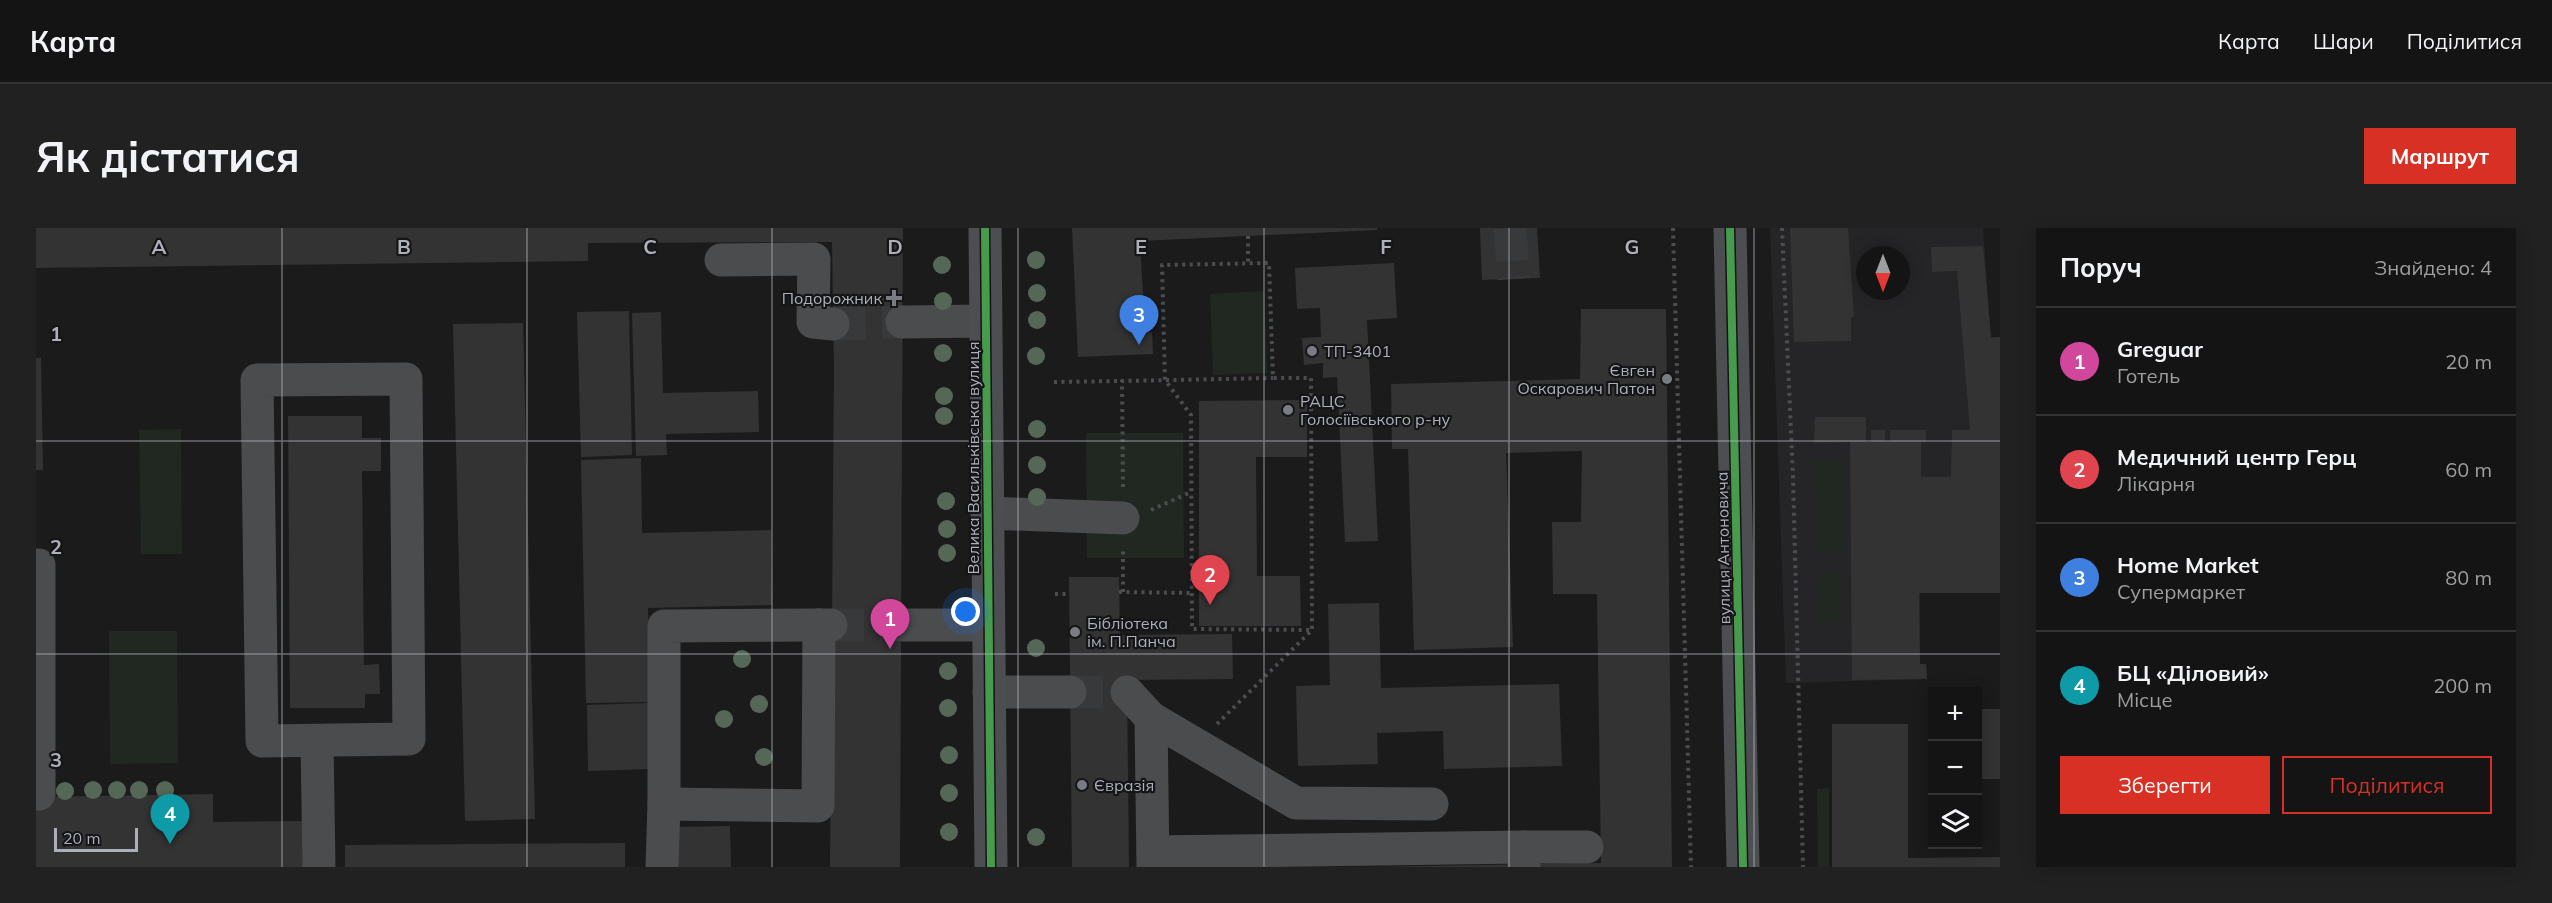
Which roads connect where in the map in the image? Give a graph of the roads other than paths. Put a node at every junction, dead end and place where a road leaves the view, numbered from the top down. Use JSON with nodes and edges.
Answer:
{"nodes":[{"id":1,"x":985,"y":228,"type":"edge"},
{"id":2,"x":1730,"y":228,"type":"edge"},
{"id":3,"x":721,"y":260,"type":"dead end"},
{"id":4,"x":985,"y":321,"type":"junction"},
{"id":5,"x":902,"y":322,"type":"tunnel mouth"},
{"id":6,"x":833,"y":324,"type":"tunnel mouth"},
{"id":7,"x":987,"y":513,"type":"junction"},
{"id":8,"x":1123,"y":518,"type":"road end"},
{"id":9,"x":36,"y":565,"type":"edge"},
{"id":10,"x":900,"y":625,"type":"tunnel mouth"},
{"id":11,"x":988,"y":625,"type":"junction"},
{"id":12,"x":989,"y":692,"type":"junction"},
{"id":13,"x":1070,"y":692,"type":"tunnel mouth"},
{"id":14,"x":1127,"y":692,"type":"dead end"},
{"id":15,"x":1151,"y":718,"type":"junction"},
{"id":16,"x":317,"y":741,"type":"junction"},
{"id":17,"x":39,"y":794,"type":"dead end"},
{"id":18,"x":664,"y":804,"type":"junction"},
{"id":19,"x":1432,"y":804,"type":"dead end"},
{"id":20,"x":1587,"y":847,"type":"dead end"},
{"id":21,"x":1153,"y":859,"type":"edge"},
{"id":22,"x":319,"y":867,"type":"edge"},
{"id":23,"x":662,"y":867,"type":"edge"},
{"id":24,"x":991,"y":867,"type":"edge"},
{"id":25,"x":1743,"y":867,"type":"edge"}],
"edges":[{"from":1,"to":4,"type":"main road","name":"Велика Васильківська вулиця"},
{"from":2,"to":25,"type":"main road","name":"вулиця Антоновича"},
{"from":3,"to":6,"type":"lane"},
{"from":4,"to":5,"type":"lane"},
{"from":4,"to":7,"type":"main road","name":"Велика Васильківська вулиця"},
{"from":7,"to":8,"type":"lane"},
{"from":7,"to":11,"type":"main road","name":"Велика Васильківська вулиця"},
{"from":9,"to":17,"type":"lane"},
{"from":10,"to":11,"type":"lane"},
{"from":11,"to":12,"type":"main road","name":"Велика Васильківська вулиця"},
{"from":12,"to":13,"type":"lane"},
{"from":12,"to":24,"type":"main road","name":"Велика Васильківська вулиця"},
{"from":14,"to":15,"type":"lane"},
{"from":15,"to":19,"type":"lane"},
{"from":15,"to":21,"type":"lane"},
{"from":16,"to":16,"type":"lane"},
{"from":16,"to":22,"type":"lane"},
{"from":18,"to":18,"type":"lane"},
{"from":18,"to":23,"type":"lane"},
{"from":20,"to":21,"type":"lane"}]}
